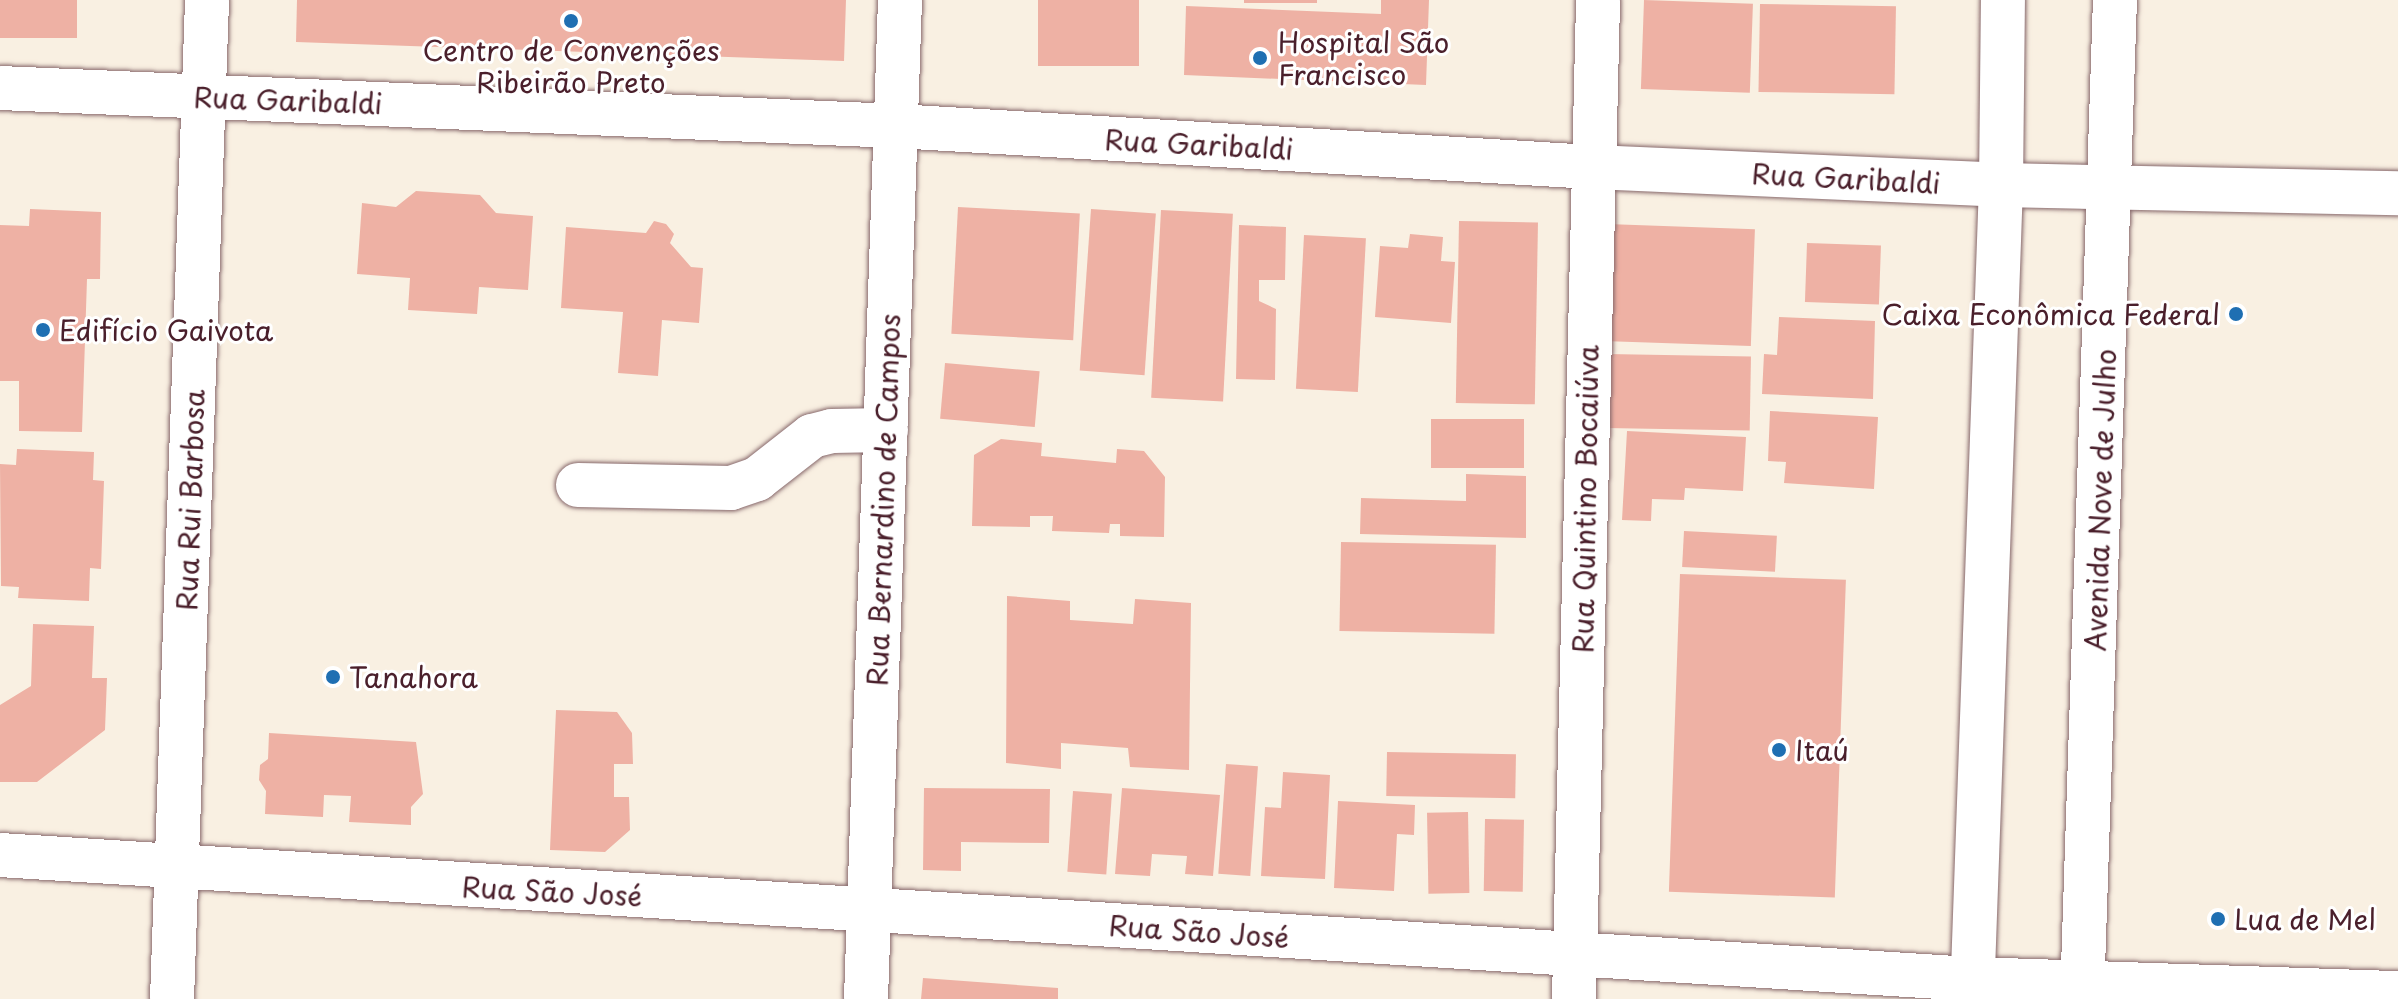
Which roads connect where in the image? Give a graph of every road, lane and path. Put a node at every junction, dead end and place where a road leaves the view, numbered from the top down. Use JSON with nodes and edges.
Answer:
{"nodes":[{"id":1,"x":207,"y":0,"type":"edge"},
{"id":2,"x":900,"y":0,"type":"edge"},
{"id":3,"x":1598,"y":0,"type":"edge"},
{"id":4,"x":2003,"y":0,"type":"edge"},
{"id":5,"x":2115,"y":0,"type":"edge"},
{"id":6,"x":0,"y":88,"type":"edge"},
{"id":7,"x":203,"y":96,"type":"junction"},
{"id":8,"x":896,"y":126,"type":"junction"},
{"id":9,"x":1593,"y":167,"type":"junction"},
{"id":10,"x":2001,"y":185,"type":"junction"},
{"id":11,"x":2111,"y":187,"type":"junction"},
{"id":12,"x":2398,"y":193,"type":"edge"},
{"id":13,"x":886,"y":430,"type":"junction"},
{"id":14,"x":578,"y":485,"type":"dead end"},
{"id":15,"x":0,"y":855,"type":"edge"},
{"id":16,"x":177,"y":869,"type":"junction"},
{"id":17,"x":869,"y":911,"type":"junction"},
{"id":18,"x":1575,"y":954,"type":"junction"},
{"id":19,"x":1972,"y":989,"type":"edge"},
{"id":20,"x":2082,"y":992,"type":"edge"},
{"id":21,"x":2398,"y":993,"type":"edge"},
{"id":22,"x":172,"y":999,"type":"edge"},
{"id":23,"x":866,"y":999,"type":"edge"},
{"id":24,"x":1574,"y":999,"type":"edge"}],
"edges":[{"from":1,"to":7,"type":"street","name":"Rua Rui Barbosa"},
{"from":2,"to":8,"type":"street","name":"Rua Bernardino de Campos"},
{"from":3,"to":9,"type":"street","name":"Rua Quintino Bocaiúva"},
{"from":4,"to":10,"type":"street"},
{"from":5,"to":11,"type":"street","name":"Avenida Nove de Julho"},
{"from":6,"to":7,"type":"street","name":"Rua Garibaldi"},
{"from":7,"to":8,"type":"street","name":"Rua Garibaldi"},
{"from":7,"to":16,"type":"street","name":"Rua Rui Barbosa"},
{"from":8,"to":9,"type":"street","name":"Rua Garibaldi"},
{"from":8,"to":13,"type":"street","name":"Rua Bernardino de Campos"},
{"from":9,"to":10,"type":"street","name":"Rua Garibaldi"},
{"from":9,"to":18,"type":"street","name":"Rua Quintino Bocaiúva"},
{"from":10,"to":11,"type":"street","name":"Rua Garibaldi"},
{"from":10,"to":19,"type":"street"},
{"from":11,"to":12,"type":"street","name":"Rua Garibaldi"},
{"from":11,"to":20,"type":"street","name":"Avenida Nove de Julho"},
{"from":13,"to":14,"type":"street"},
{"from":13,"to":17,"type":"street","name":"Rua Bernardino de Campos"},
{"from":15,"to":16,"type":"street","name":"Rua São José"},
{"from":16,"to":17,"type":"street","name":"Rua São José"},
{"from":16,"to":22,"type":"street","name":"Rua Rui Barbosa"},
{"from":17,"to":18,"type":"street","name":"Rua São José"},
{"from":17,"to":23,"type":"street","name":"Rua Bernardino de Campos"},
{"from":18,"to":19,"type":"street","name":"Rua São José"},
{"from":18,"to":24,"type":"street","name":"Rua Quintino Bocaiúva"},
{"from":19,"to":20,"type":"street","name":"Rua São José"},
{"from":20,"to":21,"type":"street","name":"Rua São José"}]}
